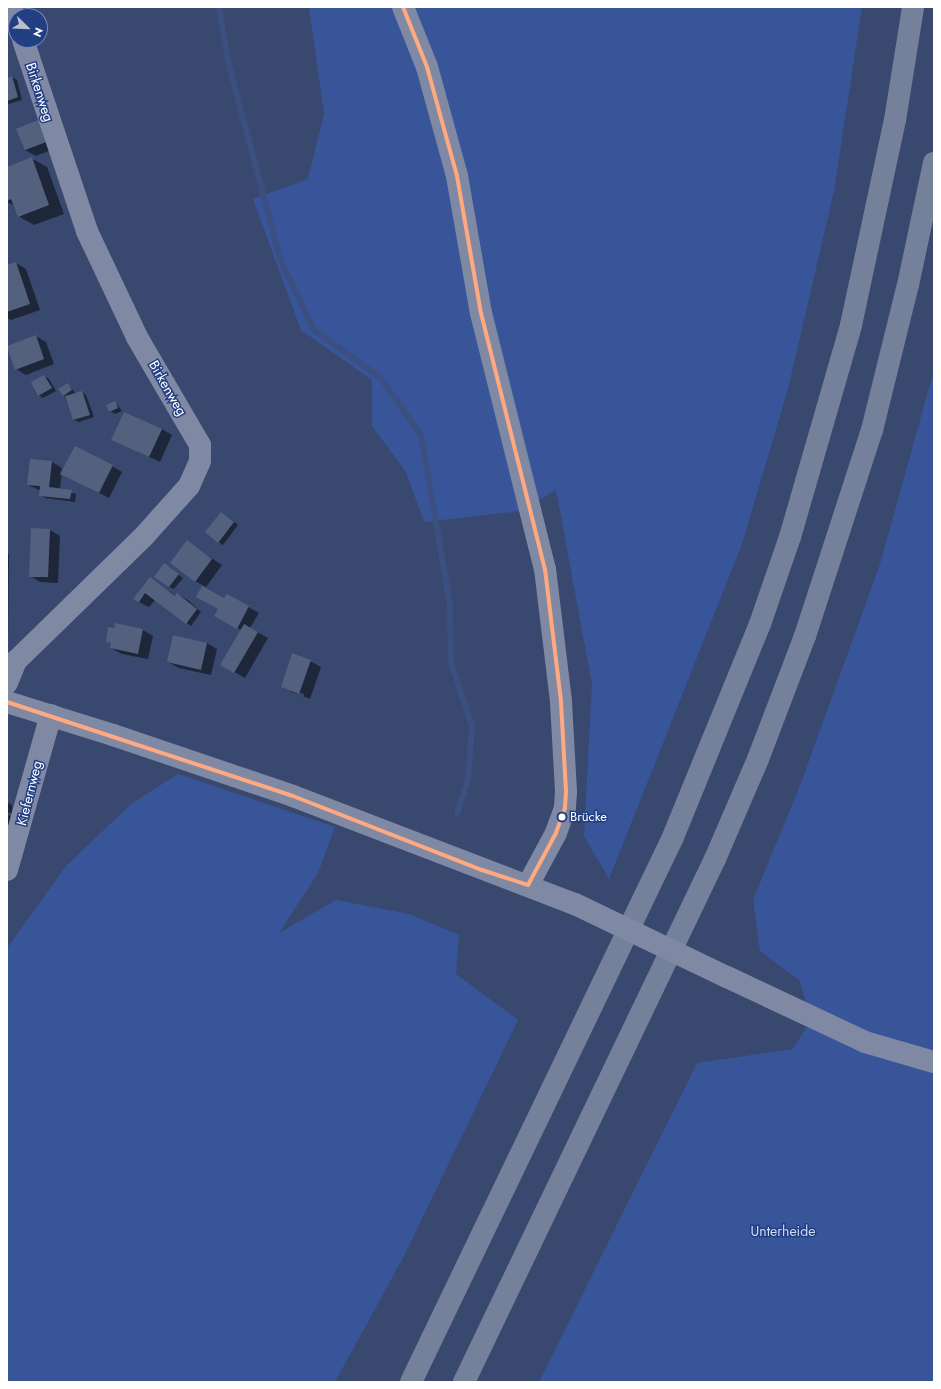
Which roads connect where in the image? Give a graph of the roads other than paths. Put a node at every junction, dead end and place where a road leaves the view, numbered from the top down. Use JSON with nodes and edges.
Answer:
{"nodes":[{"id":1,"x":403,"y":7,"type":"edge"},
{"id":2,"x":913,"y":7,"type":"edge"},
{"id":3,"x":26,"y":48,"type":"edge"},
{"id":4,"x":934,"y":163,"type":"edge"},
{"id":5,"x":7,"y":683,"type":"edge"},
{"id":6,"x":7,"y":702,"type":"edge"},
{"id":7,"x":51,"y":715,"type":"junction"},
{"id":8,"x":7,"y":870,"type":"edge"},
{"id":9,"x":528,"y":885,"type":"junction"},
{"id":10,"x":934,"y":1062,"type":"edge"},
{"id":11,"x":411,"y":1382,"type":"edge"},
{"id":12,"x":464,"y":1382,"type":"edge"}],
"edges":[{"from":1,"to":9,"type":"street"},
{"from":2,"to":11,"type":"highway"},
{"from":3,"to":5,"type":"street","name":"Birkenweg"},
{"from":4,"to":12,"type":"highway"},
{"from":6,"to":7,"type":"street"},
{"from":7,"to":8,"type":"street","name":"Kiefernweg"},
{"from":7,"to":9,"type":"street"},
{"from":9,"to":10,"type":"street","bridge":true}]}
